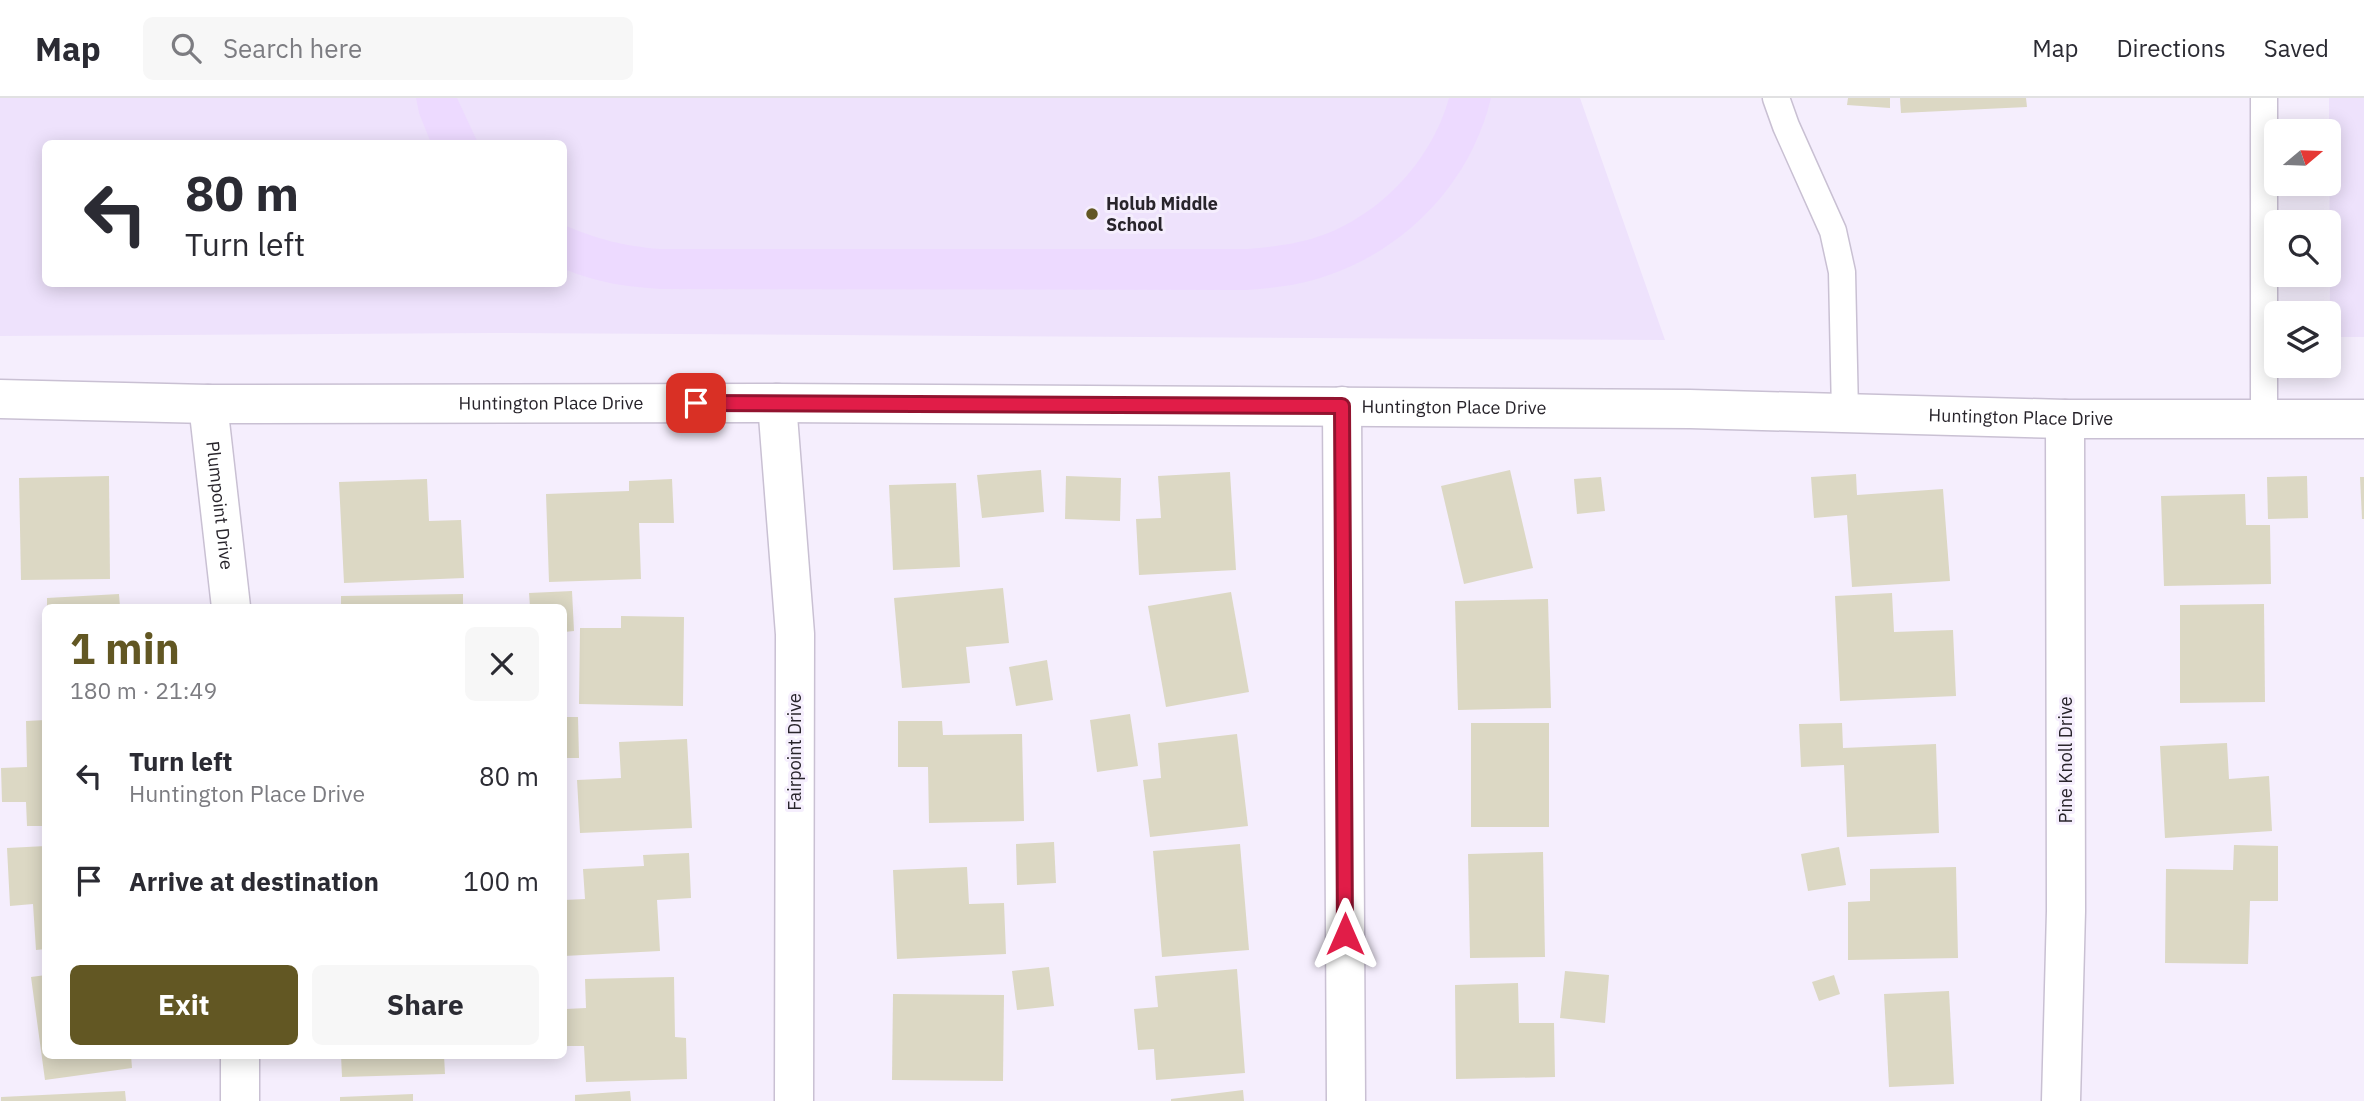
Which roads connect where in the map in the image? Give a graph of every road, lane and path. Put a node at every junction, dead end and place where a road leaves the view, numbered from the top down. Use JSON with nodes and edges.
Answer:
{"nodes":[{"id":1,"x":1776,"y":98,"type":"edge"},
{"id":2,"x":2264,"y":98,"type":"edge"},
{"id":3,"x":0,"y":399,"type":"edge"},
{"id":4,"x":777,"y":403,"type":"junction"},
{"id":5,"x":208,"y":404,"type":"junction"},
{"id":6,"x":1342,"y":406,"type":"junction"},
{"id":7,"x":1845,"y":413,"type":"junction"},
{"id":8,"x":2065,"y":419,"type":"junction"},
{"id":9,"x":2264,"y":419,"type":"junction"},
{"id":10,"x":2364,"y":419,"type":"edge"},
{"id":11,"x":231,"y":604,"type":"edge"},
{"id":12,"x":240,"y":1059,"type":"edge"},
{"id":13,"x":240,"y":1101,"type":"edge"},
{"id":14,"x":794,"y":1101,"type":"edge"},
{"id":15,"x":1346,"y":1101,"type":"edge"},
{"id":16,"x":2061,"y":1101,"type":"edge"}],
"edges":[{"from":1,"to":7,"type":"lane"},
{"from":2,"to":9,"type":"lane"},
{"from":3,"to":5,"type":"street","name":"Huntington Place Drive"},
{"from":4,"to":5,"type":"street","name":"Huntington Place Drive"},
{"from":4,"to":6,"type":"street","name":"Huntington Place Drive"},
{"from":4,"to":14,"type":"street","name":"Fairpoint Drive"},
{"from":5,"to":11,"type":"street","name":"Plumpoint Drive"},
{"from":6,"to":7,"type":"street","name":"Huntington Place Drive"},
{"from":6,"to":15,"type":"street"},
{"from":7,"to":8,"type":"street","name":"Huntington Place Drive"},
{"from":8,"to":9,"type":"street","name":"Huntington Place Drive"},
{"from":8,"to":16,"type":"street","name":"Pine Knoll Drive"},
{"from":9,"to":10,"type":"street","name":"Huntington Place Drive"},
{"from":12,"to":13,"type":"street"}]}
